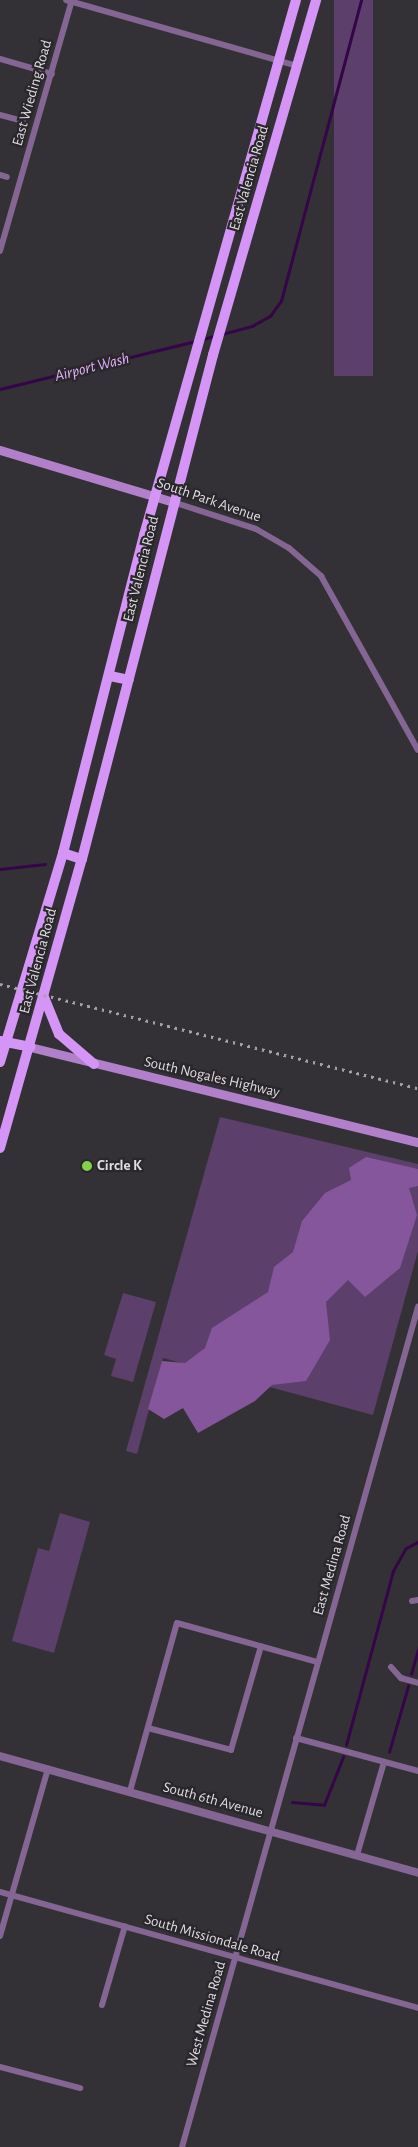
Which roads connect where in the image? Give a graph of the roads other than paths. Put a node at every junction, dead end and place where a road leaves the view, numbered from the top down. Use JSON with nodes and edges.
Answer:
{"nodes":[{"id":1,"x":296,"y":0,"type":"edge"},
{"id":2,"x":316,"y":0,"type":"edge"},
{"id":3,"x":70,"y":1,"type":"edge"},
{"id":4,"x":0,"y":59,"type":"edge"},
{"id":5,"x":280,"y":61,"type":"junction"},
{"id":6,"x":298,"y":66,"type":"junction"},
{"id":7,"x":52,"y":74,"type":"junction"},
{"id":8,"x":0,"y":114,"type":"edge"},
{"id":9,"x":23,"y":121,"type":"dead end"},
{"id":10,"x":0,"y":175,"type":"edge"},
{"id":11,"x":7,"y":177,"type":"dead end"},
{"id":12,"x":0,"y":251,"type":"edge"},
{"id":13,"x":0,"y":450,"type":"edge"},
{"id":14,"x":155,"y":496,"type":"junction"},
{"id":15,"x":173,"y":502,"type":"junction"},
{"id":16,"x":110,"y":676,"type":"junction"},
{"id":17,"x":129,"y":680,"type":"junction"},
{"id":18,"x":418,"y":750,"type":"edge"},
{"id":19,"x":63,"y":854,"type":"junction"},
{"id":20,"x":82,"y":859,"type":"junction"},
{"id":21,"x":44,"y":997,"type":"junction"},
{"id":22,"x":3,"y":1041,"type":"edge"},
{"id":23,"x":30,"y":1047,"type":"junction"},
{"id":24,"x":0,"y":1062,"type":"edge"},
{"id":25,"x":94,"y":1064,"type":"junction"},
{"id":26,"x":418,"y":1142,"type":"edge"},
{"id":27,"x":0,"y":1148,"type":"edge"},
{"id":28,"x":418,"y":1307,"type":"edge"},
{"id":29,"x":260,"y":1646,"type":"junction"},
{"id":30,"x":318,"y":1662,"type":"junction"},
{"id":31,"x":391,"y":1667,"type":"dead end"},
{"id":32,"x":418,"y":1683,"type":"edge"},
{"id":33,"x":148,"y":1728,"type":"junction"},
{"id":34,"x":296,"y":1738,"type":"junction"},
{"id":35,"x":0,"y":1756,"type":"edge"},
{"id":36,"x":384,"y":1762,"type":"junction"},
{"id":37,"x":48,"y":1769,"type":"junction"},
{"id":38,"x":418,"y":1772,"type":"edge"},
{"id":39,"x":130,"y":1792,"type":"junction"},
{"id":40,"x":270,"y":1830,"type":"junction"},
{"id":41,"x":357,"y":1855,"type":"junction"},
{"id":42,"x":418,"y":1873,"type":"edge"},
{"id":43,"x":0,"y":1892,"type":"edge"},
{"id":44,"x":12,"y":1895,"type":"junction"},
{"id":45,"x":125,"y":1926,"type":"junction"},
{"id":46,"x":0,"y":1936,"type":"edge"},
{"id":47,"x":235,"y":1957,"type":"junction"},
{"id":48,"x":102,"y":2005,"type":"dead end"},
{"id":49,"x":418,"y":2008,"type":"edge"},
{"id":50,"x":0,"y":2067,"type":"edge"},
{"id":51,"x":80,"y":2088,"type":"dead end"},
{"id":52,"x":182,"y":2147,"type":"edge"}],
"edges":[{"from":1,"to":5,"type":"main road","name":"East Valencia Road"},
{"from":2,"to":6,"type":"main road","name":"East Valencia Road"},
{"from":3,"to":5,"type":"street"},
{"from":3,"to":7,"type":"street","name":"East Wieding Road"},
{"from":4,"to":7,"type":"street"},
{"from":5,"to":6,"type":"street"},
{"from":5,"to":14,"type":"main road","name":"East Valencia Road"},
{"from":6,"to":15,"type":"main road","name":"East Valencia Road"},
{"from":7,"to":12,"type":"street","name":"East Wieding Road"},
{"from":8,"to":9,"type":"street"},
{"from":10,"to":11,"type":"street"},
{"from":13,"to":14,"type":"main road","name":"South Park Avenue"},
{"from":14,"to":15,"type":"main road","name":"South Park Avenue"},
{"from":14,"to":16,"type":"main road","name":"East Valencia Road"},
{"from":15,"to":17,"type":"main road","name":"East Valencia Road"},
{"from":15,"to":18,"type":"street","name":"South Park Avenue"},
{"from":16,"to":17,"type":"main road"},
{"from":16,"to":19,"type":"main road","name":"East Valencia Road"},
{"from":17,"to":20,"type":"main road","name":"East Valencia Road"},
{"from":19,"to":20,"type":"main road"},
{"from":19,"to":22,"type":"main road","name":"East Valencia Road"},
{"from":20,"to":21,"type":"main road","name":"East Valencia Road"},
{"from":21,"to":23,"type":"main road","name":"East Valencia Road"},
{"from":21,"to":25,"type":"main road"},
{"from":22,"to":23,"type":"main road","name":"South Nogales Highway"},
{"from":22,"to":24,"type":"main road","name":"East Valencia Road"},
{"from":23,"to":25,"type":"main road","name":"South Nogales Highway"},
{"from":23,"to":27,"type":"main road","name":"East Valencia Road"},
{"from":25,"to":26,"type":"main road","name":"South Nogales Highway"},
{"from":28,"to":30,"type":"street","name":"East Medina Road"},
{"from":29,"to":30,"type":"street"},
{"from":29,"to":33,"type":"street"},
{"from":29,"to":33,"type":"street"},
{"from":30,"to":34,"type":"street","name":"East Medina Road"},
{"from":31,"to":32,"type":"street"},
{"from":33,"to":39,"type":"street"},
{"from":34,"to":36,"type":"street"},
{"from":34,"to":40,"type":"street","name":"East Medina Road"},
{"from":35,"to":37,"type":"street","name":"South 6th Avenue"},
{"from":36,"to":38,"type":"street"},
{"from":36,"to":41,"type":"street"},
{"from":37,"to":39,"type":"street","name":"South 6th Avenue"},
{"from":37,"to":44,"type":"street"},
{"from":39,"to":40,"type":"street","name":"South 6th Avenue"},
{"from":40,"to":41,"type":"street","name":"South 6th Avenue"},
{"from":40,"to":47,"type":"street","name":"West Medina Road"},
{"from":41,"to":42,"type":"street","name":"South 6th Avenue"},
{"from":43,"to":44,"type":"street","name":"South Missiondale Road"},
{"from":44,"to":45,"type":"street","name":"South Missiondale Road"},
{"from":44,"to":46,"type":"street"},
{"from":45,"to":47,"type":"street","name":"South Missiondale Road"},
{"from":45,"to":48,"type":"street"},
{"from":47,"to":49,"type":"street","name":"South Missiondale Road"},
{"from":47,"to":52,"type":"street","name":"West Medina Road"},
{"from":50,"to":51,"type":"street"}]}
